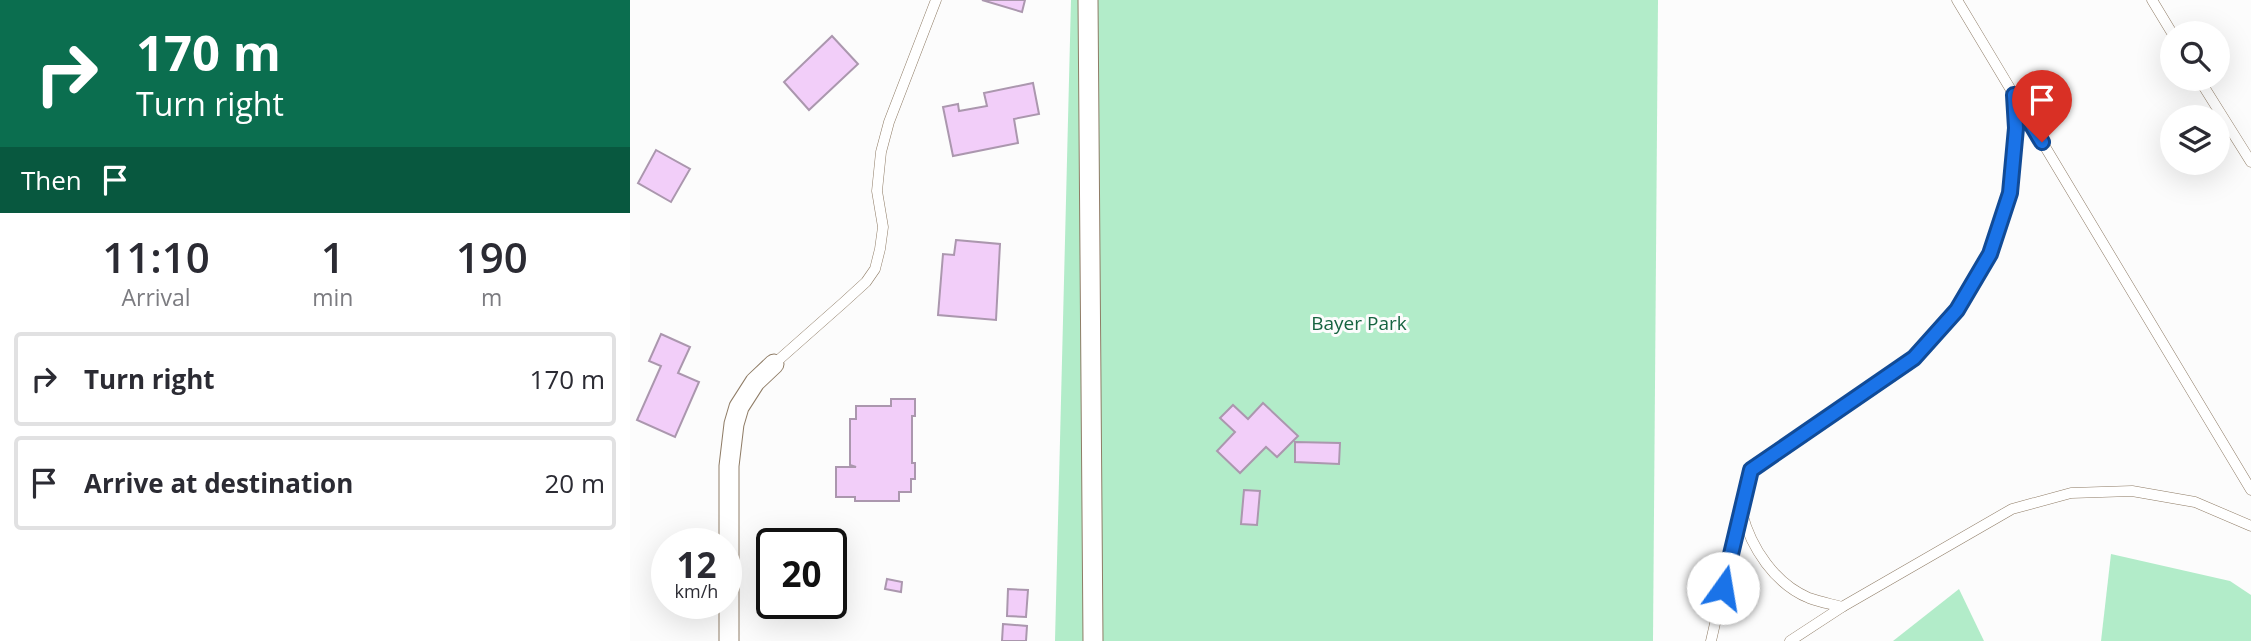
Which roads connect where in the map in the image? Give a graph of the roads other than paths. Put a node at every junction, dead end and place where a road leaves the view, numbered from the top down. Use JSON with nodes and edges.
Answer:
{"nodes":[{"id":1,"x":936,"y":0,"type":"edge"},
{"id":2,"x":1088,"y":0,"type":"edge"},
{"id":3,"x":1956,"y":0,"type":"edge"},
{"id":4,"x":2152,"y":0,"type":"edge"},
{"id":5,"x":2165,"y":21,"type":"edge"},
{"id":6,"x":2207,"y":91,"type":"edge"},
{"id":7,"x":2014,"y":95,"type":"junction"},
{"id":8,"x":2251,"y":162,"type":"edge"},
{"id":9,"x":774,"y":364,"type":"joint"},
{"id":10,"x":2251,"y":489,"type":"edge"},
{"id":11,"x":1741,"y":509,"type":"junction"},
{"id":12,"x":2251,"y":526,"type":"edge"},
{"id":13,"x":1842,"y":607,"type":"junction"},
{"id":14,"x":729,"y":641,"type":"edge"},
{"id":15,"x":1093,"y":641,"type":"edge"},
{"id":16,"x":1711,"y":641,"type":"edge"},
{"id":17,"x":1790,"y":641,"type":"edge"}],
"edges":[{"from":1,"to":9,"type":"lane"},
{"from":2,"to":15,"type":"street"},
{"from":3,"to":7,"type":"lane"},
{"from":4,"to":5,"type":"lane"},
{"from":6,"to":8,"type":"lane"},
{"from":7,"to":10,"type":"lane"},
{"from":7,"to":11,"type":"lane"},
{"from":9,"to":14,"type":"street"},
{"from":11,"to":13,"type":"lane"},
{"from":11,"to":16,"type":"lane"},
{"from":12,"to":13,"type":"lane"},
{"from":13,"to":17,"type":"lane"}]}
